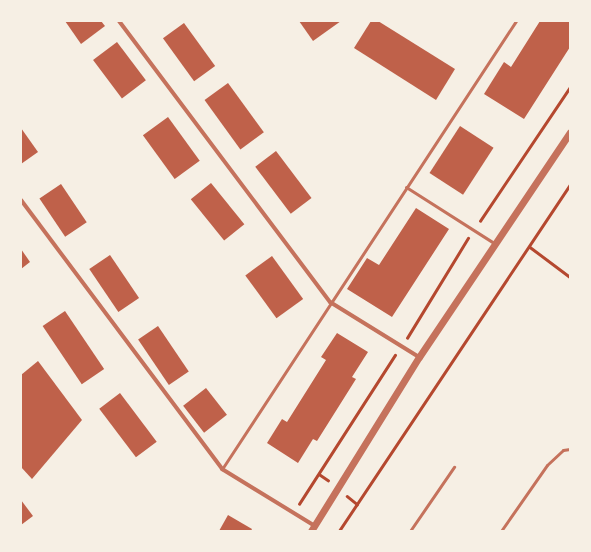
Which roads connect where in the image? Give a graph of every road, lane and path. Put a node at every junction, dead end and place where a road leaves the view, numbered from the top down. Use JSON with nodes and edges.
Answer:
{"nodes":[{"id":1,"x":119,"y":21,"type":"edge"},
{"id":2,"x":516,"y":21,"type":"edge"},
{"id":3,"x":570,"y":87,"type":"edge"},
{"id":4,"x":570,"y":132,"type":"edge"},
{"id":5,"x":570,"y":185,"type":"edge"},
{"id":6,"x":406,"y":187,"type":"junction"},
{"id":7,"x":21,"y":200,"type":"edge"},
{"id":8,"x":474,"y":230,"type":"junction"},
{"id":9,"x":495,"y":244,"type":"junction"},
{"id":10,"x":530,"y":247,"type":"junction"},
{"id":11,"x":570,"y":277,"type":"edge"},
{"id":12,"x":330,"y":302,"type":"junction"},
{"id":13,"x":401,"y":347,"type":"junction"},
{"id":14,"x":418,"y":357,"type":"junction"},
{"id":15,"x":570,"y":449,"type":"edge"},
{"id":16,"x":454,"y":467,"type":"dead end"},
{"id":17,"x":222,"y":469,"type":"junction"},
{"id":18,"x":294,"y":511,"type":"junction"},
{"id":19,"x":313,"y":528,"type":"edge"},
{"id":20,"x":339,"y":531,"type":"edge"},
{"id":21,"x":410,"y":531,"type":"edge"},
{"id":22,"x":502,"y":531,"type":"edge"}],
"edges":[{"from":1,"to":12,"type":"street"},
{"from":2,"to":6,"type":"lane"},
{"from":3,"to":8,"type":"path"},
{"from":4,"to":9,"type":"street"},
{"from":5,"to":10,"type":"path"},
{"from":6,"to":8,"type":"lane"},
{"from":6,"to":12,"type":"lane"},
{"from":7,"to":17,"type":"street"},
{"from":8,"to":9,"type":"lane"},
{"from":8,"to":13,"type":"path"},
{"from":9,"to":14,"type":"street"},
{"from":10,"to":11,"type":"path"},
{"from":10,"to":20,"type":"path"},
{"from":12,"to":13,"type":"street"},
{"from":12,"to":17,"type":"lane"},
{"from":13,"to":14,"type":"street"},
{"from":13,"to":18,"type":"path"},
{"from":14,"to":19,"type":"street"},
{"from":15,"to":22,"type":"lane"},
{"from":16,"to":21,"type":"lane"},
{"from":17,"to":18,"type":"street"},
{"from":18,"to":19,"type":"street"}]}
